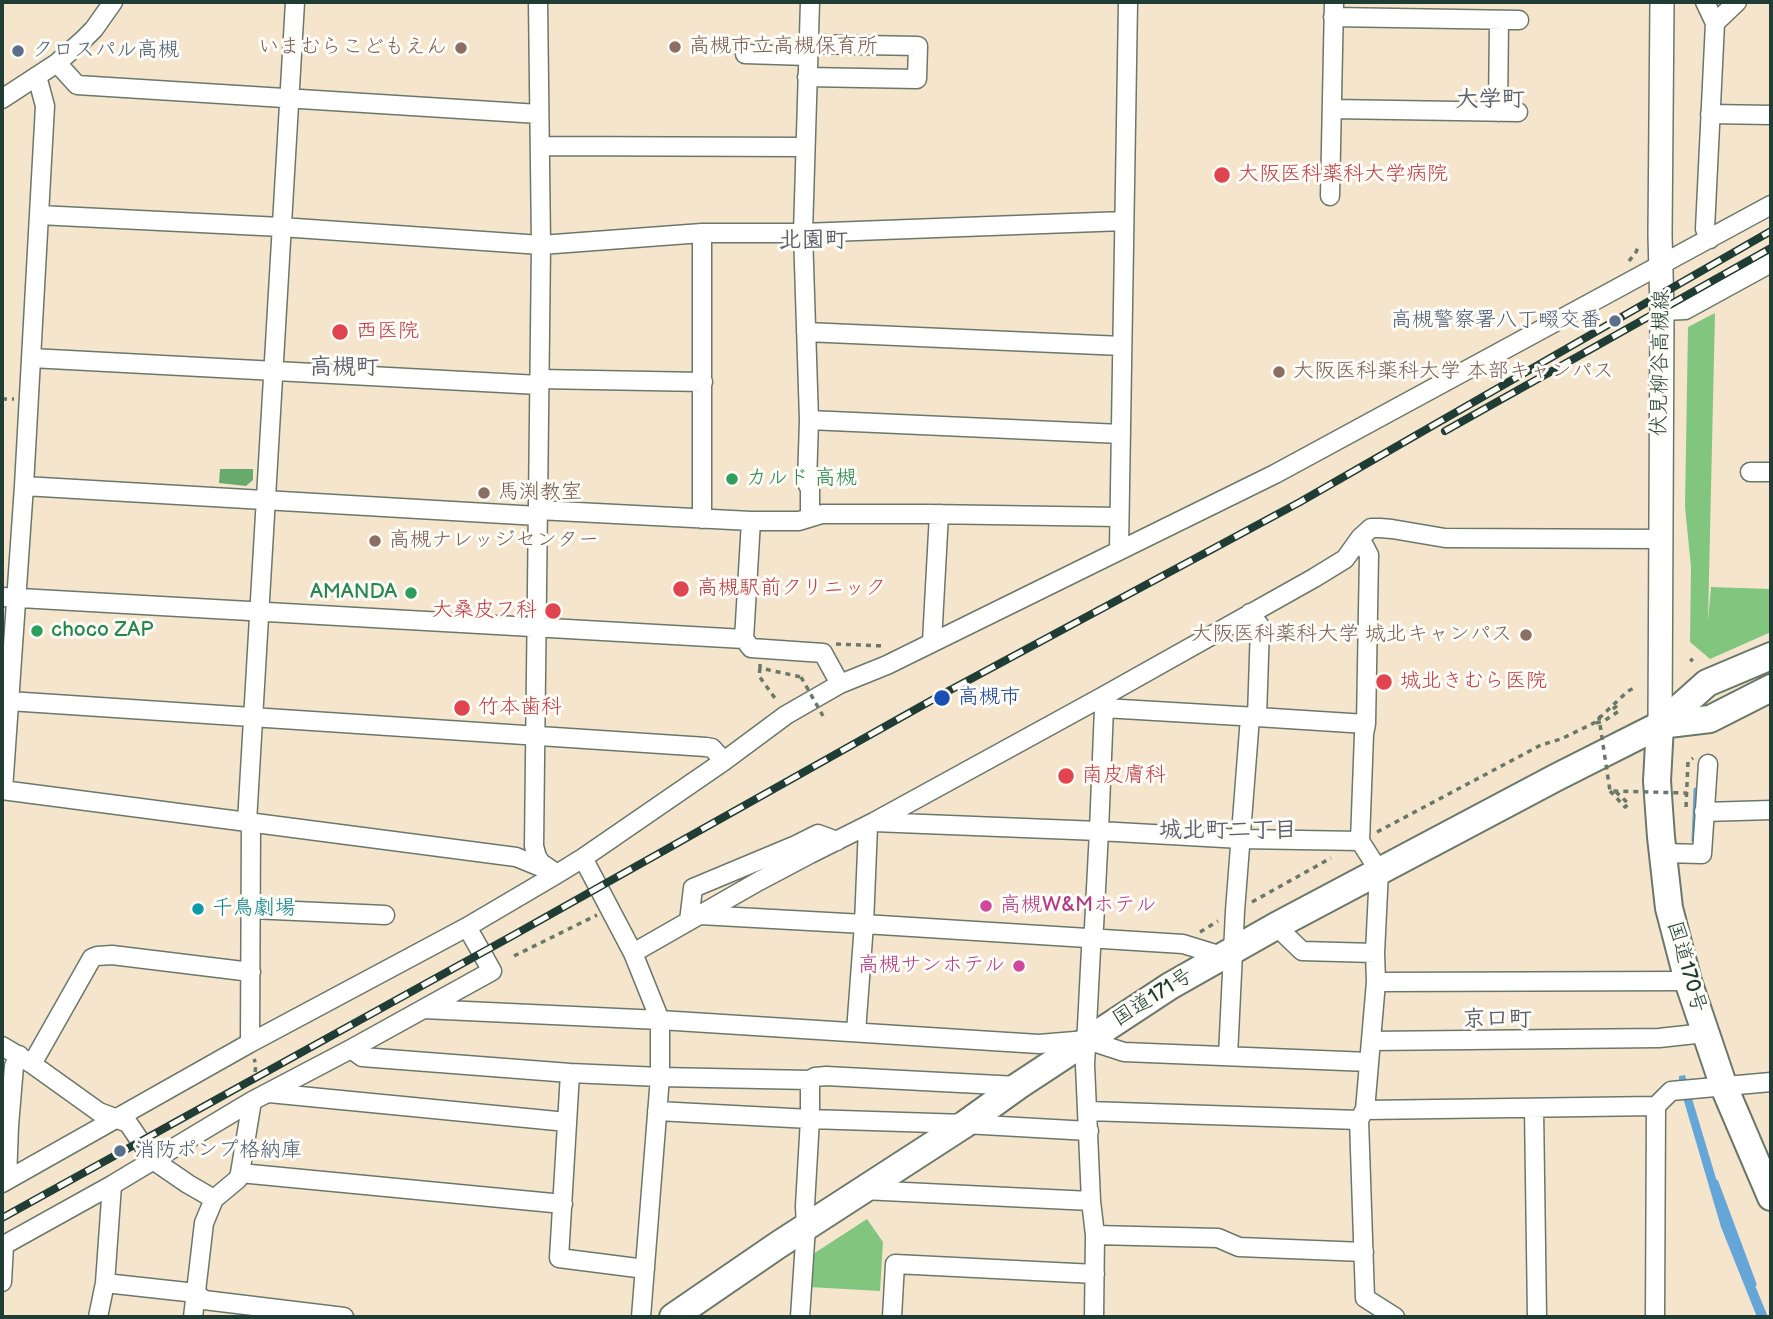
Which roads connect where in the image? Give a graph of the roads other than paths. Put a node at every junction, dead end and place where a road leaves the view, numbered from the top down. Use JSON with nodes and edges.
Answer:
{"nodes":[{"id":1,"x":113,"y":2,"type":"edge"},
{"id":2,"x":295,"y":2,"type":"edge"},
{"id":3,"x":538,"y":2,"type":"edge"},
{"id":4,"x":810,"y":2,"type":"edge"},
{"id":5,"x":1128,"y":2,"type":"edge"},
{"id":6,"x":1662,"y":2,"type":"edge"},
{"id":7,"x":1737,"y":2,"type":"edge"},
{"id":8,"x":1334,"y":9,"type":"edge"},
{"id":9,"x":1711,"y":9,"type":"edge"},
{"id":10,"x":1499,"y":20,"type":"junction"},
{"id":11,"x":1520,"y":20,"type":"dead end"},
{"id":12,"x":808,"y":50,"type":"junction"},
{"id":13,"x":745,"y":54,"type":"dead end"},
{"id":14,"x":57,"y":63,"type":"junction"},
{"id":15,"x":37,"y":76,"type":"junction"},
{"id":16,"x":807,"y":77,"type":"junction"},
{"id":17,"x":2,"y":99,"type":"edge"},
{"id":18,"x":289,"y":99,"type":"junction"},
{"id":19,"x":1332,"y":109,"type":"junction"},
{"id":20,"x":1498,"y":112,"type":"junction"},
{"id":21,"x":1518,"y":112,"type":"dead end"},
{"id":22,"x":539,"y":114,"type":"junction"},
{"id":23,"x":1710,"y":114,"type":"junction"},
{"id":24,"x":1771,"y":115,"type":"edge"},
{"id":25,"x":540,"y":146,"type":"junction"},
{"id":26,"x":805,"y":147,"type":"junction"},
{"id":27,"x":1330,"y":196,"type":"dead end"},
{"id":28,"x":1771,"y":205,"type":"edge"},
{"id":29,"x":39,"y":215,"type":"junction"},
{"id":30,"x":1124,"y":221,"type":"junction"},
{"id":31,"x":281,"y":227,"type":"junction"},
{"id":32,"x":702,"y":233,"type":"junction"},
{"id":33,"x":803,"y":233,"type":"junction"},
{"id":34,"x":1710,"y":239,"type":"junction"},
{"id":35,"x":541,"y":245,"type":"junction"},
{"id":36,"x":1662,"y":263,"type":"junction"},
{"id":37,"x":1771,"y":263,"type":"edge"},
{"id":38,"x":1662,"y":311,"type":"junction"},
{"id":39,"x":806,"y":332,"type":"junction"},
{"id":40,"x":1122,"y":346,"type":"junction"},
{"id":41,"x":31,"y":358,"type":"junction"},
{"id":42,"x":273,"y":371,"type":"junction"},
{"id":43,"x":539,"y":382,"type":"junction"},
{"id":44,"x":703,"y":382,"type":"junction"},
{"id":45,"x":809,"y":420,"type":"junction"},
{"id":46,"x":1121,"y":434,"type":"junction"},
{"id":47,"x":1750,"y":472,"type":"dead end"},
{"id":48,"x":1771,"y":472,"type":"edge"},
{"id":49,"x":24,"y":486,"type":"junction"},
{"id":50,"x":266,"y":500,"type":"junction"},
{"id":51,"x":538,"y":513,"type":"junction"},
{"id":52,"x":939,"y":514,"type":"junction"},
{"id":53,"x":810,"y":517,"type":"junction"},
{"id":54,"x":1119,"y":517,"type":"junction"},
{"id":55,"x":702,"y":519,"type":"junction"},
{"id":56,"x":751,"y":522,"type":"junction"},
{"id":57,"x":1360,"y":538,"type":"junction"},
{"id":58,"x":1662,"y":539,"type":"junction"},
{"id":59,"x":1118,"y":549,"type":"junction"},
{"id":60,"x":9,"y":597,"type":"edge"},
{"id":61,"x":259,"y":611,"type":"junction"},
{"id":62,"x":1250,"y":613,"type":"junction"},
{"id":63,"x":536,"y":627,"type":"junction"},
{"id":64,"x":744,"y":639,"type":"junction"},
{"id":65,"x":932,"y":642,"type":"junction"},
{"id":66,"x":1771,"y":656,"type":"edge"},
{"id":67,"x":840,"y":684,"type":"junction"},
{"id":68,"x":1771,"y":688,"type":"edge"},
{"id":69,"x":9,"y":701,"type":"junction"},
{"id":70,"x":1103,"y":703,"type":"junction"},
{"id":71,"x":253,"y":716,"type":"junction"},
{"id":72,"x":1253,"y":717,"type":"junction"},
{"id":73,"x":1366,"y":724,"type":"junction"},
{"id":74,"x":1660,"y":725,"type":"junction"},
{"id":75,"x":535,"y":734,"type":"junction"},
{"id":76,"x":724,"y":761,"type":"junction"},
{"id":77,"x":1708,"y":764,"type":"dead end"},
{"id":78,"x":2,"y":790,"type":"edge"},
{"id":79,"x":1771,"y":810,"type":"edge"},
{"id":80,"x":1704,"y":812,"type":"junction"},
{"id":81,"x":249,"y":822,"type":"junction"},
{"id":82,"x":871,"y":824,"type":"junction"},
{"id":83,"x":1099,"y":831,"type":"junction"},
{"id":84,"x":1241,"y":839,"type":"junction"},
{"id":85,"x":1360,"y":841,"type":"junction"},
{"id":86,"x":803,"y":849,"type":"junction"},
{"id":87,"x":1663,"y":853,"type":"junction"},
{"id":88,"x":583,"y":858,"type":"junction"},
{"id":89,"x":739,"y":869,"type":"junction"},
{"id":90,"x":1379,"y":871,"type":"junction"},
{"id":91,"x":557,"y":874,"type":"junction"},
{"id":92,"x":735,"y":895,"type":"junction"},
{"id":93,"x":251,"y":909,"type":"junction"},
{"id":94,"x":385,"y":915,"type":"dead end"},
{"id":95,"x":694,"y":918,"type":"junction"},
{"id":96,"x":864,"y":923,"type":"junction"},
{"id":97,"x":1276,"y":926,"type":"junction"},
{"id":98,"x":467,"y":927,"type":"junction"},
{"id":99,"x":1092,"y":938,"type":"junction"},
{"id":100,"x":633,"y":953,"type":"junction"},
{"id":101,"x":1228,"y":953,"type":"junction"},
{"id":102,"x":1375,"y":953,"type":"junction"},
{"id":103,"x":251,"y":972,"type":"junction"},
{"id":104,"x":1688,"y":981,"type":"junction"},
{"id":105,"x":1376,"y":982,"type":"junction"},
{"id":106,"x":423,"y":1009,"type":"junction"},
{"id":107,"x":660,"y":1020,"type":"junction"},
{"id":108,"x":856,"y":1032,"type":"junction"},
{"id":109,"x":1705,"y":1033,"type":"junction"},
{"id":110,"x":1087,"y":1040,"type":"junction"},
{"id":111,"x":1371,"y":1041,"type":"junction"},
{"id":112,"x":250,"y":1043,"type":"junction"},
{"id":113,"x":2,"y":1046,"type":"edge"},
{"id":114,"x":351,"y":1049,"type":"junction"},
{"id":115,"x":1228,"y":1056,"type":"junction"},
{"id":116,"x":26,"y":1060,"type":"junction"},
{"id":117,"x":1369,"y":1062,"type":"junction"},
{"id":118,"x":570,"y":1073,"type":"junction"},
{"id":119,"x":660,"y":1077,"type":"junction"},
{"id":120,"x":810,"y":1080,"type":"junction"},
{"id":121,"x":1771,"y":1082,"type":"edge"},
{"id":122,"x":1018,"y":1086,"type":"junction"},
{"id":123,"x":1724,"y":1087,"type":"junction"},
{"id":124,"x":269,"y":1093,"type":"junction"},
{"id":125,"x":252,"y":1101,"type":"junction"},
{"id":126,"x":1656,"y":1106,"type":"junction"},
{"id":127,"x":1534,"y":1108,"type":"junction"},
{"id":128,"x":657,"y":1111,"type":"junction"},
{"id":129,"x":1088,"y":1111,"type":"junction"},
{"id":130,"x":1362,"y":1115,"type":"junction"},
{"id":131,"x":115,"y":1118,"type":"junction"},
{"id":132,"x":810,"y":1119,"type":"junction"},
{"id":133,"x":568,"y":1122,"type":"junction"},
{"id":134,"x":965,"y":1124,"type":"junction"},
{"id":135,"x":1089,"y":1131,"type":"junction"},
{"id":136,"x":153,"y":1160,"type":"junction"},
{"id":137,"x":240,"y":1173,"type":"junction"},
{"id":138,"x":4,"y":1181,"type":"edge"},
{"id":139,"x":112,"y":1185,"type":"junction"},
{"id":140,"x":863,"y":1190,"type":"junction"},
{"id":141,"x":1771,"y":1197,"type":"edge"},
{"id":142,"x":214,"y":1199,"type":"junction"},
{"id":143,"x":1091,"y":1200,"type":"junction"},
{"id":144,"x":563,"y":1205,"type":"junction"},
{"id":145,"x":806,"y":1227,"type":"junction"},
{"id":146,"x":1095,"y":1235,"type":"junction"},
{"id":147,"x":3,"y":1245,"type":"edge"},
{"id":148,"x":1364,"y":1252,"type":"junction"},
{"id":149,"x":645,"y":1269,"type":"junction"},
{"id":150,"x":1095,"y":1274,"type":"junction"},
{"id":151,"x":2,"y":1282,"type":"edge"},
{"id":152,"x":105,"y":1283,"type":"junction"},
{"id":153,"x":196,"y":1293,"type":"junction"},
{"id":154,"x":99,"y":1317,"type":"edge"},
{"id":155,"x":194,"y":1317,"type":"edge"},
{"id":156,"x":344,"y":1317,"type":"edge"},
{"id":157,"x":641,"y":1317,"type":"edge"},
{"id":158,"x":673,"y":1317,"type":"edge"},
{"id":159,"x":800,"y":1317,"type":"edge"},
{"id":160,"x":892,"y":1317,"type":"edge"},
{"id":161,"x":1094,"y":1317,"type":"edge"},
{"id":162,"x":1395,"y":1317,"type":"edge"},
{"id":163,"x":1537,"y":1317,"type":"edge"},
{"id":164,"x":1655,"y":1317,"type":"edge"}],
"edges":[{"from":1,"to":14,"type":"street"},
{"from":2,"to":18,"type":"street"},
{"from":3,"to":22,"type":"street"},
{"from":4,"to":12,"type":"street"},
{"from":5,"to":30,"type":"street"},
{"from":6,"to":36,"type":"main road","name":"伏見柳谷高槻線"},
{"from":7,"to":9,"type":"street"},
{"from":8,"to":10,"type":"street"},
{"from":8,"to":19,"type":"street"},
{"from":9,"to":23,"type":"street"},
{"from":10,"to":11,"type":"street"},
{"from":10,"to":20,"type":"street"},
{"from":12,"to":13,"type":"street"},
{"from":12,"to":16,"type":"street"},
{"from":12,"to":16,"type":"street"},
{"from":14,"to":15,"type":"street"},
{"from":14,"to":18,"type":"street"},
{"from":15,"to":17,"type":"street"},
{"from":15,"to":29,"type":"street"},
{"from":16,"to":26,"type":"street"},
{"from":18,"to":22,"type":"street"},
{"from":18,"to":31,"type":"street"},
{"from":19,"to":20,"type":"street"},
{"from":19,"to":27,"type":"street"},
{"from":20,"to":21,"type":"street"},
{"from":22,"to":25,"type":"street"},
{"from":23,"to":24,"type":"street"},
{"from":23,"to":34,"type":"street"},
{"from":25,"to":26,"type":"street"},
{"from":25,"to":35,"type":"street"},
{"from":26,"to":33,"type":"street"},
{"from":28,"to":34,"type":"street"},
{"from":29,"to":31,"type":"street"},
{"from":29,"to":41,"type":"street"},
{"from":30,"to":33,"type":"street"},
{"from":30,"to":40,"type":"street"},
{"from":31,"to":35,"type":"street"},
{"from":31,"to":42,"type":"street"},
{"from":32,"to":33,"type":"street"},
{"from":32,"to":35,"type":"street"},
{"from":32,"to":44,"type":"street"},
{"from":33,"to":39,"type":"street"},
{"from":34,"to":36,"type":"street"},
{"from":35,"to":43,"type":"street"},
{"from":36,"to":38,"type":"main road","name":"伏見柳谷高槻線"},
{"from":36,"to":59,"type":"street"},
{"from":37,"to":38,"type":"street"},
{"from":38,"to":58,"type":"main road","name":"伏見柳谷高槻線"},
{"from":39,"to":40,"type":"street"},
{"from":39,"to":45,"type":"street"},
{"from":40,"to":46,"type":"street"},
{"from":41,"to":42,"type":"street"},
{"from":41,"to":49,"type":"street"},
{"from":42,"to":43,"type":"street"},
{"from":42,"to":50,"type":"street"},
{"from":43,"to":44,"type":"street"},
{"from":43,"to":51,"type":"street"},
{"from":44,"to":55,"type":"street"},
{"from":45,"to":46,"type":"street"},
{"from":45,"to":53,"type":"street"},
{"from":46,"to":54,"type":"street"},
{"from":47,"to":48,"type":"street"},
{"from":49,"to":50,"type":"street"},
{"from":49,"to":60,"type":"street"},
{"from":50,"to":51,"type":"street"},
{"from":50,"to":61,"type":"street"},
{"from":51,"to":55,"type":"street"},
{"from":51,"to":63,"type":"street"},
{"from":52,"to":53,"type":"street"},
{"from":52,"to":54,"type":"street"},
{"from":52,"to":65,"type":"street"},
{"from":53,"to":56,"type":"street"},
{"from":54,"to":59,"type":"street"},
{"from":55,"to":56,"type":"street"},
{"from":56,"to":64,"type":"street"},
{"from":57,"to":58,"type":"street"},
{"from":57,"to":62,"type":"street"},
{"from":57,"to":73,"type":"street"},
{"from":58,"to":74,"type":"main road","name":"伏見柳谷高槻線"},
{"from":59,"to":65,"type":"street"},
{"from":60,"to":61,"type":"street"},
{"from":60,"to":69,"type":"street"},
{"from":61,"to":63,"type":"street"},
{"from":61,"to":71,"type":"street"},
{"from":62,"to":70,"type":"street"},
{"from":62,"to":72,"type":"street"},
{"from":63,"to":64,"type":"street"},
{"from":63,"to":75,"type":"street"},
{"from":64,"to":67,"type":"street"},
{"from":65,"to":67,"type":"street"},
{"from":66,"to":74,"type":"highway","name":"国道171号"},
{"from":67,"to":76,"type":"street"},
{"from":68,"to":74,"type":"highway","name":"国道171号"},
{"from":69,"to":71,"type":"street"},
{"from":69,"to":78,"type":"street"},
{"from":70,"to":72,"type":"street"},
{"from":70,"to":82,"type":"street"},
{"from":70,"to":83,"type":"street"},
{"from":71,"to":75,"type":"street"},
{"from":71,"to":81,"type":"street"},
{"from":72,"to":73,"type":"street"},
{"from":72,"to":84,"type":"street"},
{"from":73,"to":85,"type":"street"},
{"from":74,"to":87,"type":"highway","name":"国道170号"},
{"from":74,"to":90,"type":"highway","name":"国道171号"},
{"from":75,"to":76,"type":"street"},
{"from":75,"to":91,"type":"street"},
{"from":76,"to":88,"type":"street"},
{"from":77,"to":80,"type":"street"},
{"from":78,"to":81,"type":"street"},
{"from":79,"to":80,"type":"street"},
{"from":80,"to":87,"type":"street"},
{"from":81,"to":91,"type":"street"},
{"from":81,"to":93,"type":"street"},
{"from":82,"to":83,"type":"street"},
{"from":82,"to":86,"type":"street"},
{"from":82,"to":96,"type":"street"},
{"from":83,"to":84,"type":"street"},
{"from":83,"to":99,"type":"street"},
{"from":84,"to":85,"type":"street"},
{"from":84,"to":101,"type":"street"},
{"from":85,"to":90,"type":"street"},
{"from":86,"to":89,"type":"street"},
{"from":86,"to":92,"type":"street"},
{"from":87,"to":104,"type":"highway","name":"国道170号"},
{"from":88,"to":91,"type":"street"},
{"from":88,"to":100,"type":"street"},
{"from":89,"to":92,"type":"street"},
{"from":89,"to":95,"type":"street"},
{"from":90,"to":97,"type":"highway","name":"国道171号"},
{"from":90,"to":102,"type":"street"},
{"from":91,"to":98,"type":"street"},
{"from":92,"to":95,"type":"street"},
{"from":93,"to":94,"type":"street"},
{"from":93,"to":103,"type":"street"},
{"from":95,"to":96,"type":"street"},
{"from":95,"to":100,"type":"street"},
{"from":96,"to":99,"type":"street"},
{"from":96,"to":108,"type":"street"},
{"from":97,"to":101,"type":"highway","name":"国道171号"},
{"from":97,"to":102,"type":"street"},
{"from":98,"to":106,"type":"street"},
{"from":98,"to":112,"type":"street"},
{"from":99,"to":101,"type":"street"},
{"from":99,"to":110,"type":"street"},
{"from":100,"to":107,"type":"street"},
{"from":101,"to":110,"type":"highway","name":"国道171号"},
{"from":101,"to":115,"type":"street"},
{"from":102,"to":105,"type":"street"},
{"from":103,"to":112,"type":"street"},
{"from":103,"to":116,"type":"street"},
{"from":104,"to":105,"type":"street"},
{"from":104,"to":109,"type":"highway","name":"国道170号"},
{"from":105,"to":111,"type":"street"},
{"from":106,"to":107,"type":"street"},
{"from":106,"to":114,"type":"street"},
{"from":107,"to":108,"type":"street"},
{"from":107,"to":119,"type":"street"},
{"from":108,"to":110,"type":"street"},
{"from":109,"to":111,"type":"street"},
{"from":109,"to":123,"type":"highway","name":"国道170号"},
{"from":110,"to":115,"type":"street"},
{"from":110,"to":122,"type":"highway","name":"国道171号"},
{"from":110,"to":129,"type":"street"},
{"from":111,"to":117,"type":"street"},
{"from":112,"to":131,"type":"street"},
{"from":113,"to":116,"type":"street"},
{"from":114,"to":118,"type":"street"},
{"from":114,"to":124,"type":"street"},
{"from":115,"to":117,"type":"street"},
{"from":116,"to":131,"type":"street"},
{"from":116,"to":138,"type":"street"},
{"from":117,"to":130,"type":"street"},
{"from":118,"to":119,"type":"street"},
{"from":118,"to":133,"type":"street"},
{"from":119,"to":120,"type":"street"},
{"from":119,"to":128,"type":"street"},
{"from":120,"to":122,"type":"street"},
{"from":120,"to":132,"type":"street"},
{"from":121,"to":123,"type":"street"},
{"from":122,"to":134,"type":"highway","name":"国道171号"},
{"from":123,"to":126,"type":"street"},
{"from":123,"to":141,"type":"highway","name":"国道170号"},
{"from":124,"to":125,"type":"street"},
{"from":124,"to":133,"type":"street"},
{"from":125,"to":136,"type":"street"},
{"from":125,"to":137,"type":"street"},
{"from":126,"to":127,"type":"street"},
{"from":126,"to":164,"type":"street"},
{"from":127,"to":130,"type":"street"},
{"from":127,"to":163,"type":"street"},
{"from":128,"to":132,"type":"street"},
{"from":128,"to":149,"type":"street"},
{"from":129,"to":130,"type":"street"},
{"from":129,"to":135,"type":"street"},
{"from":130,"to":148,"type":"street"},
{"from":131,"to":136,"type":"street"},
{"from":131,"to":138,"type":"street"},
{"from":132,"to":134,"type":"street"},
{"from":132,"to":145,"type":"street"},
{"from":133,"to":144,"type":"street"},
{"from":134,"to":135,"type":"street"},
{"from":134,"to":140,"type":"highway","name":"国道171号"},
{"from":135,"to":143,"type":"street"},
{"from":136,"to":139,"type":"street"},
{"from":136,"to":142,"type":"street"},
{"from":137,"to":142,"type":"street"},
{"from":137,"to":144,"type":"street"},
{"from":139,"to":147,"type":"street"},
{"from":139,"to":152,"type":"street"},
{"from":140,"to":143,"type":"street"},
{"from":140,"to":145,"type":"highway","name":"国道171号"},
{"from":142,"to":153,"type":"street"},
{"from":143,"to":146,"type":"street"},
{"from":144,"to":149,"type":"street"},
{"from":145,"to":158,"type":"highway","name":"国道171号"},
{"from":145,"to":159,"type":"street"},
{"from":146,"to":148,"type":"street"},
{"from":146,"to":150,"type":"street"},
{"from":147,"to":151,"type":"street"},
{"from":148,"to":162,"type":"street"},
{"from":149,"to":157,"type":"street"},
{"from":150,"to":160,"type":"street"},
{"from":150,"to":161,"type":"street"},
{"from":152,"to":153,"type":"street"},
{"from":152,"to":154,"type":"street"},
{"from":153,"to":155,"type":"street"},
{"from":153,"to":156,"type":"street"}]}
